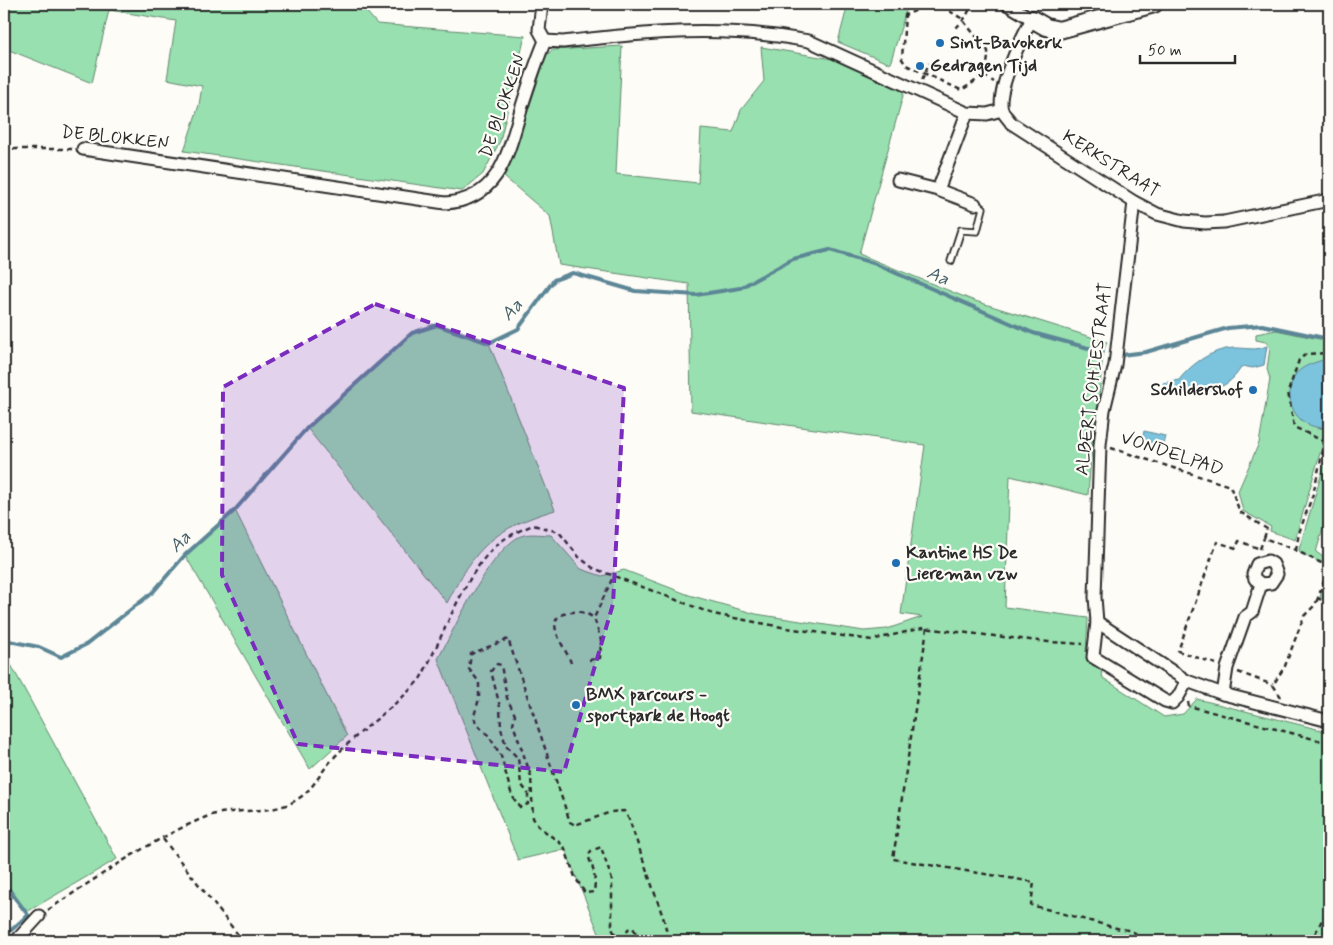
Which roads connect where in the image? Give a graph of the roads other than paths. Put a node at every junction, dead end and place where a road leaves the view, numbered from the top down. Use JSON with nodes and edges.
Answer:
{"nodes":[{"id":1,"x":542,"y":4,"type":"edge"},
{"id":2,"x":1007,"y":4,"type":"edge"},
{"id":3,"x":1154,"y":4,"type":"edge"},
{"id":4,"x":1032,"y":19,"type":"junction"},
{"id":5,"x":545,"y":41,"type":"junction"},
{"id":6,"x":1002,"y":110,"type":"junction"},
{"id":7,"x":967,"y":113,"type":"junction"},
{"id":8,"x":84,"y":148,"type":"road end"},
{"id":9,"x":898,"y":180,"type":"dead end"},
{"id":10,"x":938,"y":190,"type":"junction"},
{"id":11,"x":1329,"y":200,"type":"edge"},
{"id":12,"x":1134,"y":202,"type":"junction"},
{"id":13,"x":975,"y":204,"type":"joint"},
{"id":14,"x":951,"y":261,"type":"dead end"},
{"id":15,"x":1261,"y":584,"type":"dead end"},
{"id":16,"x":1096,"y":622,"type":"junction"},
{"id":17,"x":1187,"y":681,"type":"junction"},
{"id":18,"x":1223,"y":694,"type":"junction"},
{"id":19,"x":1329,"y":721,"type":"edge"},
{"id":20,"x":39,"y":916,"type":"road end"},
{"id":21,"x":16,"y":941,"type":"edge"}],
"edges":[{"from":1,"to":5,"type":"street"},
{"from":2,"to":4,"type":"street"},
{"from":3,"to":4,"type":"street"},
{"from":4,"to":6,"type":"street"},
{"from":5,"to":7,"type":"street","name":"DE BLOKKEN"},
{"from":5,"to":8,"type":"street","name":"DE BLOKKEN"},
{"from":6,"to":7,"type":"street"},
{"from":6,"to":12,"type":"street","name":"KERKSTRAAT"},
{"from":7,"to":10,"type":"street"},
{"from":9,"to":10,"type":"street"},
{"from":10,"to":13,"type":"street"},
{"from":11,"to":12,"type":"street","name":"KERKSTRAAT"},
{"from":12,"to":16,"type":"street","name":"ALBERT SOHIESTRAAT"},
{"from":13,"to":14,"type":"lane"},
{"from":15,"to":18,"type":"street"},
{"from":16,"to":17,"type":"street"},
{"from":16,"to":17,"type":"street","name":"ALBERT SOHIESTRAAT"},
{"from":17,"to":18,"type":"street"},
{"from":18,"to":19,"type":"street"},
{"from":20,"to":21,"type":"street"}]}
